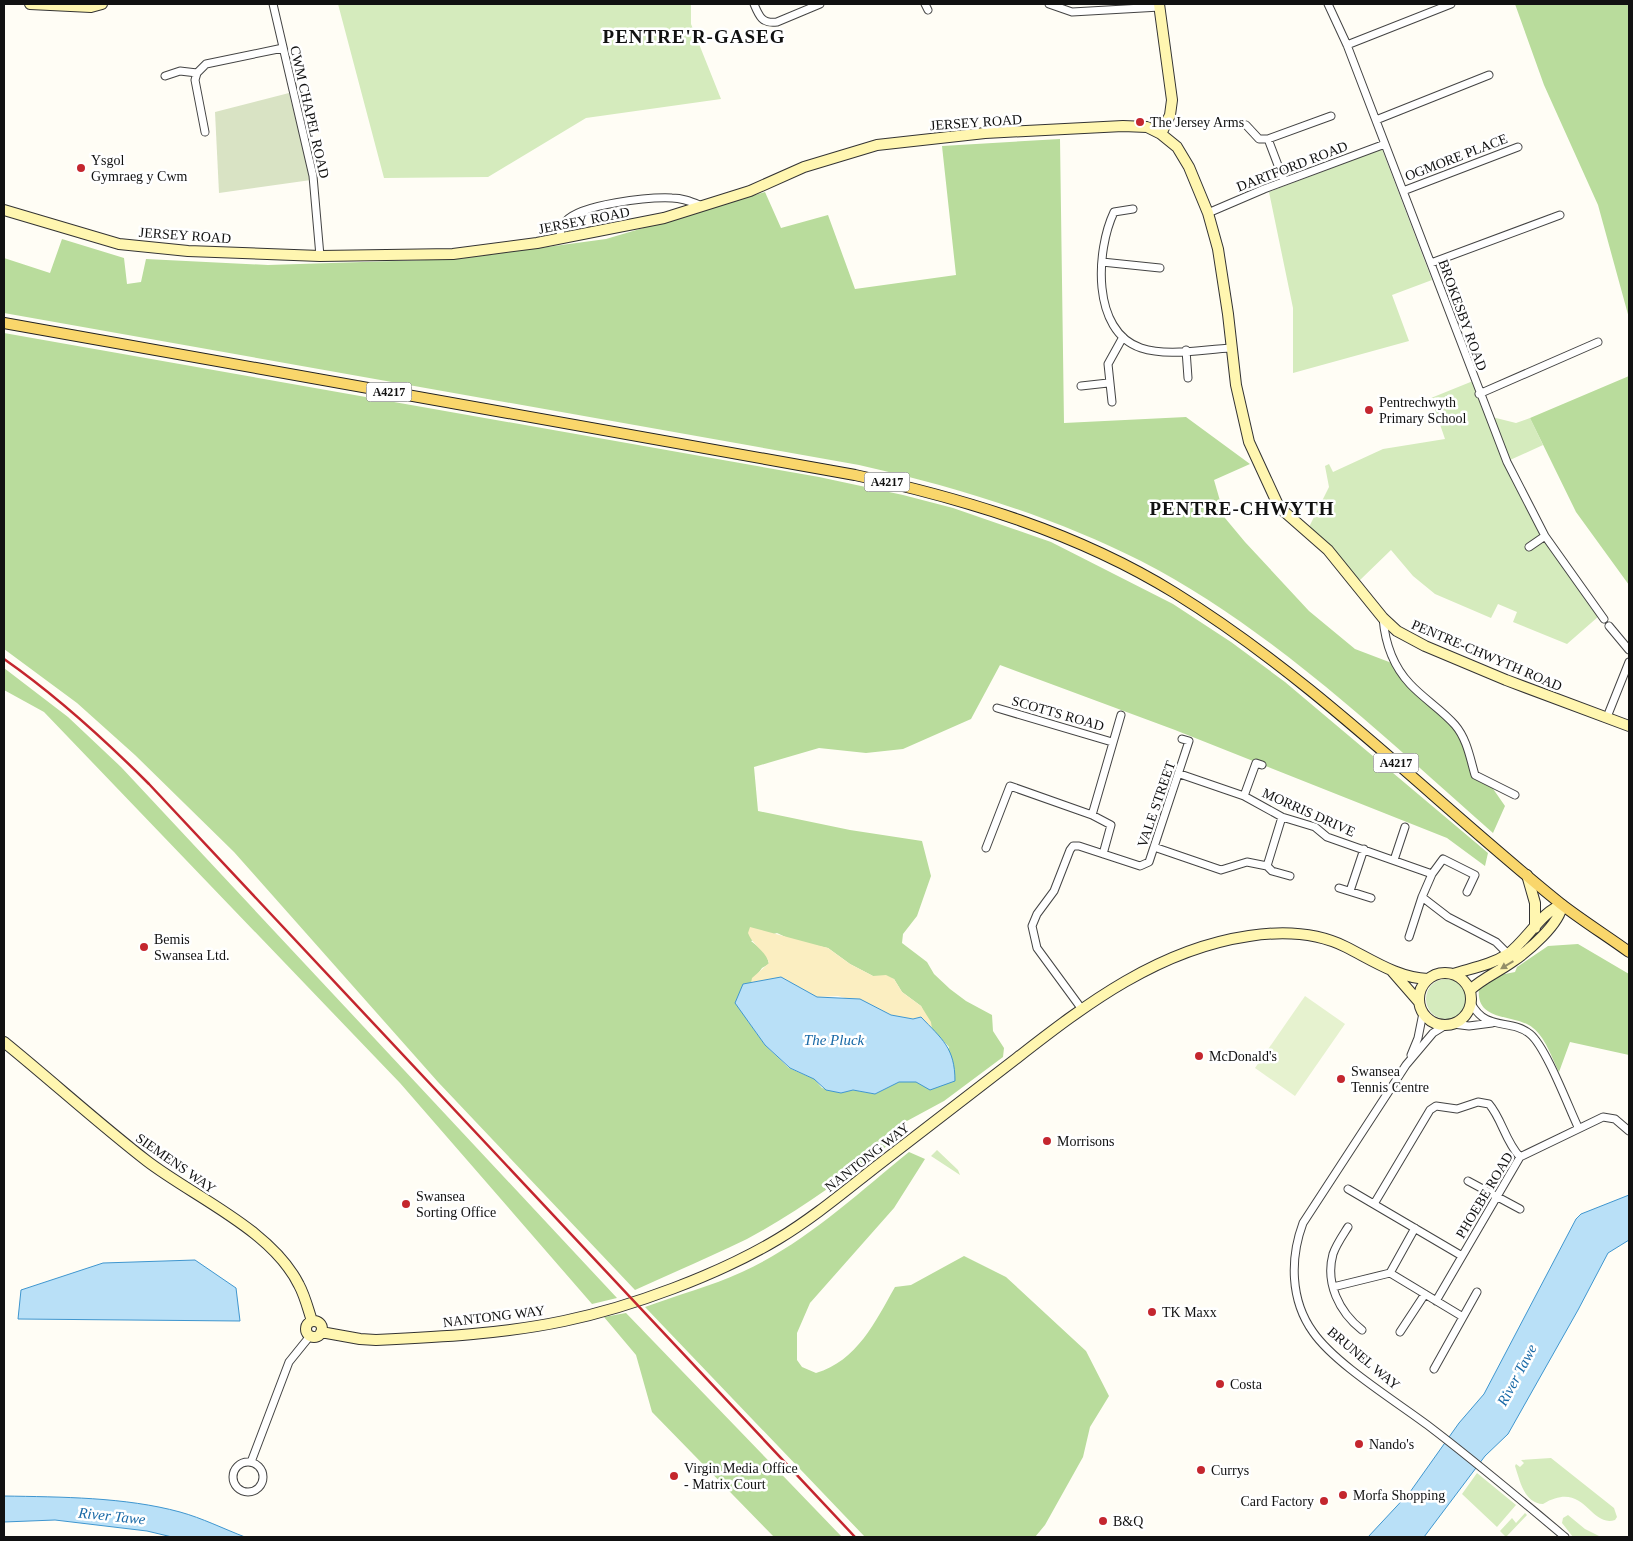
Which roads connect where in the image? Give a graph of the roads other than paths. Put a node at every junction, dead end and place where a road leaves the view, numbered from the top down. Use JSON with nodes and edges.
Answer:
{"nodes":[{"id":1,"x":30,"y":4,"type":"edge"},
{"id":2,"x":102,"y":4,"type":"edge"},
{"id":3,"x":273,"y":4,"type":"edge"},
{"id":4,"x":754,"y":4,"type":"edge"},
{"id":5,"x":820,"y":4,"type":"edge"},
{"id":6,"x":1050,"y":4,"type":"edge"},
{"id":7,"x":1328,"y":4,"type":"edge"},
{"id":8,"x":1451,"y":4,"type":"edge"},
{"id":9,"x":1159,"y":6,"type":"edge"},
{"id":10,"x":1347,"y":45,"type":"junction"},
{"id":11,"x":283,"y":48,"type":"junction"},
{"id":12,"x":197,"y":73,"type":"junction"},
{"id":13,"x":1489,"y":75,"type":"dead end"},
{"id":14,"x":165,"y":76,"type":"dead end"},
{"id":15,"x":1331,"y":116,"type":"dead end"},
{"id":16,"x":1376,"y":120,"type":"junction"},
{"id":17,"x":1246,"y":125,"type":"dead end"},
{"id":18,"x":205,"y":132,"type":"dead end"},
{"id":19,"x":1161,"y":134,"type":"junction"},
{"id":20,"x":1268,"y":139,"type":"junction"},
{"id":21,"x":1385,"y":144,"type":"junction"},
{"id":22,"x":1518,"y":146,"type":"dead end"},
{"id":23,"x":1284,"y":181,"type":"junction"},
{"id":24,"x":1402,"y":192,"type":"junction"},
{"id":25,"x":702,"y":206,"type":"junction"},
{"id":26,"x":1133,"y":209,"type":"dead end"},
{"id":27,"x":4,"y":210,"type":"edge"},
{"id":28,"x":1208,"y":213,"type":"junction"},
{"id":29,"x":1560,"y":215,"type":"dead end"},
{"id":30,"x":560,"y":239,"type":"junction"},
{"id":31,"x":320,"y":256,"type":"junction"},
{"id":32,"x":1102,"y":262,"type":"junction"},
{"id":33,"x":1431,"y":263,"type":"junction"},
{"id":34,"x":1160,"y":268,"type":"dead end"},
{"id":35,"x":4,"y":324,"type":"edge"},
{"id":36,"x":1123,"y":337,"type":"junction"},
{"id":37,"x":1598,"y":342,"type":"dead end"},
{"id":38,"x":1232,"y":348,"type":"junction"},
{"id":39,"x":1186,"y":350,"type":"junction"},
{"id":40,"x":1188,"y":378,"type":"dead end"},
{"id":41,"x":1108,"y":383,"type":"junction"},
{"id":42,"x":1081,"y":386,"type":"dead end"},
{"id":43,"x":1479,"y":394,"type":"junction"},
{"id":44,"x":1112,"y":402,"type":"dead end"},
{"id":45,"x":1546,"y":536,"type":"junction"},
{"id":46,"x":1529,"y":547,"type":"dead end"},
{"id":47,"x":1383,"y":618,"type":"junction"},
{"id":48,"x":1604,"y":619,"type":"dead end"},
{"id":49,"x":1609,"y":626,"type":"dead end"},
{"id":50,"x":1629,"y":650,"type":"edge"},
{"id":51,"x":1629,"y":662,"type":"edge"},
{"id":52,"x":997,"y":708,"type":"dead end"},
{"id":53,"x":1121,"y":715,"type":"dead end"},
{"id":54,"x":1607,"y":717,"type":"junction"},
{"id":55,"x":1629,"y":726,"type":"edge"},
{"id":56,"x":1182,"y":739,"type":"dead end"},
{"id":57,"x":1112,"y":742,"type":"junction"},
{"id":58,"x":1262,"y":765,"type":"dead end"},
{"id":59,"x":1180,"y":774,"type":"junction"},
{"id":60,"x":1515,"y":795,"type":"dead end"},
{"id":61,"x":1244,"y":796,"type":"junction"},
{"id":62,"x":1092,"y":815,"type":"junction"},
{"id":63,"x":1282,"y":817,"type":"junction"},
{"id":64,"x":1405,"y":827,"type":"dead end"},
{"id":65,"x":1154,"y":847,"type":"junction"},
{"id":66,"x":986,"y":848,"type":"dead end"},
{"id":67,"x":1364,"y":849,"type":"junction"},
{"id":68,"x":1103,"y":854,"type":"junction"},
{"id":69,"x":1394,"y":860,"type":"junction"},
{"id":70,"x":1267,"y":866,"type":"junction"},
{"id":71,"x":1432,"y":874,"type":"junction"},
{"id":72,"x":1290,"y":876,"type":"dead end"},
{"id":73,"x":1527,"y":876,"type":"junction"},
{"id":74,"x":1339,"y":888,"type":"dead end"},
{"id":75,"x":1350,"y":891,"type":"junction"},
{"id":76,"x":1467,"y":892,"type":"dead end"},
{"id":77,"x":1422,"y":897,"type":"junction"},
{"id":78,"x":1371,"y":898,"type":"dead end"},
{"id":79,"x":1562,"y":905,"type":"junction"},
{"id":80,"x":1535,"y":928,"type":"junction"},
{"id":81,"x":1409,"y":937,"type":"dead end"},
{"id":82,"x":1629,"y":952,"type":"edge"},
{"id":83,"x":1508,"y":954,"type":"junction"},
{"id":84,"x":1392,"y":971,"type":"junction"},
{"id":85,"x":1453,"y":974,"type":"junction"},
{"id":86,"x":1428,"y":979,"type":"junction"},
{"id":87,"x":1470,"y":990,"type":"junction"},
{"id":88,"x":1419,"y":1002,"type":"junction"},
{"id":89,"x":1471,"y":1003,"type":"junction"},
{"id":90,"x":1081,"y":1008,"type":"junction"},
{"id":91,"x":1423,"y":1012,"type":"junction"},
{"id":92,"x":1493,"y":1023,"type":"junction"},
{"id":93,"x":1450,"y":1025,"type":"junction"},
{"id":94,"x":4,"y":1042,"type":"edge"},
{"id":95,"x":1406,"y":1065,"type":"junction"},
{"id":96,"x":1578,"y":1127,"type":"junction"},
{"id":97,"x":1629,"y":1131,"type":"edge"},
{"id":98,"x":1520,"y":1157,"type":"junction"},
{"id":99,"x":1468,"y":1181,"type":"dead end"},
{"id":100,"x":1348,"y":1189,"type":"dead end"},
{"id":101,"x":1495,"y":1196,"type":"junction"},
{"id":102,"x":1374,"y":1204,"type":"junction"},
{"id":103,"x":1520,"y":1209,"type":"dead end"},
{"id":104,"x":1348,"y":1227,"type":"dead end"},
{"id":105,"x":1415,"y":1228,"type":"junction"},
{"id":106,"x":1462,"y":1256,"type":"junction"},
{"id":107,"x":1390,"y":1273,"type":"junction"},
{"id":108,"x":1333,"y":1287,"type":"junction"},
{"id":109,"x":1477,"y":1292,"type":"dead end"},
{"id":110,"x":1425,"y":1294,"type":"junction"},
{"id":111,"x":1436,"y":1301,"type":"junction"},
{"id":112,"x":1463,"y":1317,"type":"junction"},
{"id":113,"x":312,"y":1321,"type":"junction"},
{"id":114,"x":1362,"y":1330,"type":"dead end"},
{"id":115,"x":321,"y":1332,"type":"junction"},
{"id":116,"x":1400,"y":1332,"type":"dead end"},
{"id":117,"x":310,"y":1336,"type":"junction"},
{"id":118,"x":1434,"y":1369,"type":"dead end"},
{"id":119,"x":251,"y":1462,"type":"junction"},
{"id":120,"x":1566,"y":1537,"type":"edge"}],
"edges":[{"from":1,"to":2,"type":"street"},
{"from":3,"to":11,"type":"street","name":"CWM CHAPEL ROAD"},
{"from":4,"to":5,"type":"street"},
{"from":6,"to":9,"type":"street"},
{"from":7,"to":10,"type":"street","name":"BROKESBY ROAD"},
{"from":8,"to":10,"type":"street"},
{"from":9,"to":19,"type":"street"},
{"from":10,"to":16,"type":"street","name":"BROKESBY ROAD"},
{"from":11,"to":12,"type":"street"},
{"from":11,"to":31,"type":"street","name":"CWM CHAPEL ROAD"},
{"from":12,"to":14,"type":"street"},
{"from":12,"to":18,"type":"street"},
{"from":13,"to":16,"type":"street"},
{"from":15,"to":20,"type":"street"},
{"from":16,"to":21,"type":"street","name":"BROKESBY ROAD"},
{"from":17,"to":20,"type":"street"},
{"from":19,"to":25,"type":"street","name":"JERSEY ROAD"},
{"from":19,"to":28,"type":"street","name":"PENTRE-CHWYTH ROAD"},
{"from":20,"to":23,"type":"street"},
{"from":21,"to":23,"type":"street","name":"DARTFORD ROAD"},
{"from":21,"to":24,"type":"street","name":"BROKESBY ROAD"},
{"from":22,"to":24,"type":"street","name":"OGMORE PLACE"},
{"from":23,"to":28,"type":"street","name":"DARTFORD ROAD"},
{"from":24,"to":33,"type":"street","name":"BROKESBY ROAD"},
{"from":25,"to":30,"type":"street","name":"JERSEY ROAD"},
{"from":25,"to":30,"type":"street"},
{"from":26,"to":32,"type":"street"},
{"from":27,"to":31,"type":"street","name":"JERSEY ROAD"},
{"from":28,"to":38,"type":"street","name":"PENTRE-CHWYTH ROAD"},
{"from":29,"to":33,"type":"street"},
{"from":30,"to":31,"type":"street","name":"JERSEY ROAD"},
{"from":32,"to":34,"type":"street"},
{"from":32,"to":36,"type":"street"},
{"from":33,"to":43,"type":"street","name":"BROKESBY ROAD"},
{"from":35,"to":73,"type":"main road","number":"A4217"},
{"from":36,"to":39,"type":"street"},
{"from":36,"to":41,"type":"street"},
{"from":37,"to":43,"type":"street"},
{"from":38,"to":39,"type":"street"},
{"from":38,"to":47,"type":"street","name":"PENTRE-CHWYTH ROAD"},
{"from":39,"to":40,"type":"street"},
{"from":41,"to":42,"type":"street"},
{"from":41,"to":44,"type":"street"},
{"from":43,"to":45,"type":"street","name":"BROKESBY ROAD"},
{"from":45,"to":46,"type":"street"},
{"from":45,"to":48,"type":"street","name":"BROKESBY ROAD"},
{"from":47,"to":54,"type":"street","name":"PENTRE-CHWYTH ROAD"},
{"from":47,"to":60,"type":"street"},
{"from":49,"to":50,"type":"street"},
{"from":51,"to":54,"type":"street"},
{"from":52,"to":57,"type":"street","name":"SCOTTS ROAD"},
{"from":53,"to":57,"type":"street","name":"SCOTTS ROAD"},
{"from":54,"to":55,"type":"street","name":"PENTRE-CHWYTH ROAD"},
{"from":56,"to":59,"type":"street","name":"VALE STREET"},
{"from":57,"to":62,"type":"street","name":"SCOTTS ROAD"},
{"from":58,"to":61,"type":"street","name":"MORRIS DRIVE"},
{"from":59,"to":61,"type":"street","name":"MORRIS DRIVE"},
{"from":59,"to":65,"type":"street","name":"VALE STREET"},
{"from":61,"to":63,"type":"street","name":"MORRIS DRIVE"},
{"from":62,"to":66,"type":"street"},
{"from":62,"to":68,"type":"street"},
{"from":63,"to":67,"type":"street","name":"MORRIS DRIVE"},
{"from":63,"to":70,"type":"street"},
{"from":64,"to":69,"type":"street"},
{"from":65,"to":68,"type":"street","name":"VALE STREET"},
{"from":65,"to":70,"type":"street"},
{"from":67,"to":69,"type":"street","name":"MORRIS DRIVE"},
{"from":67,"to":75,"type":"street","name":"MORRIS DRIVE"},
{"from":68,"to":90,"type":"street","name":"VALE STREET"},
{"from":69,"to":71,"type":"street","name":"MORRIS DRIVE"},
{"from":70,"to":72,"type":"street"},
{"from":71,"to":76,"type":"street"},
{"from":71,"to":77,"type":"street"},
{"from":73,"to":79,"type":"main road","number":"A4217"},
{"from":73,"to":80,"type":"street"},
{"from":74,"to":75,"type":"street"},
{"from":75,"to":78,"type":"street"},
{"from":77,"to":81,"type":"street"},
{"from":77,"to":83,"type":"street"},
{"from":79,"to":80,"type":"street"},
{"from":79,"to":82,"type":"main road","number":"A4217"},
{"from":79,"to":87,"type":"street","one_way":true},
{"from":80,"to":83,"type":"street"},
{"from":83,"to":85,"type":"street"},
{"from":84,"to":86,"type":"street","name":"NANTONG WAY"},
{"from":84,"to":88,"type":"street","name":"NANTONG WAY"},
{"from":84,"to":90,"type":"street","name":"NANTONG WAY"},
{"from":85,"to":86,"type":"street"},
{"from":85,"to":87,"type":"street"},
{"from":86,"to":88,"type":"street"},
{"from":87,"to":89,"type":"street"},
{"from":88,"to":91,"type":"street"},
{"from":89,"to":92,"type":"street"},
{"from":89,"to":93,"type":"street"},
{"from":90,"to":115,"type":"street","name":"NANTONG WAY"},
{"from":91,"to":93,"type":"street"},
{"from":91,"to":95,"type":"street","name":"BRUNEL WAY"},
{"from":92,"to":93,"type":"street"},
{"from":92,"to":96,"type":"street"},
{"from":93,"to":95,"type":"street","name":"BRUNEL WAY"},
{"from":94,"to":113,"type":"street","name":"SIEMENS WAY"},
{"from":95,"to":120,"type":"street","name":"BRUNEL WAY"},
{"from":96,"to":97,"type":"street","name":"PHOEBE ROAD"},
{"from":96,"to":98,"type":"street","name":"PHOEBE ROAD"},
{"from":98,"to":101,"type":"street","name":"PHOEBE ROAD"},
{"from":98,"to":102,"type":"street"},
{"from":99,"to":101,"type":"street"},
{"from":100,"to":102,"type":"street"},
{"from":101,"to":103,"type":"street"},
{"from":101,"to":106,"type":"street","name":"PHOEBE ROAD"},
{"from":102,"to":105,"type":"street"},
{"from":104,"to":108,"type":"street"},
{"from":105,"to":106,"type":"street"},
{"from":105,"to":107,"type":"street"},
{"from":106,"to":111,"type":"street","name":"PHOEBE ROAD"},
{"from":107,"to":108,"type":"street"},
{"from":107,"to":110,"type":"street"},
{"from":108,"to":114,"type":"street"},
{"from":109,"to":112,"type":"street"},
{"from":110,"to":111,"type":"street"},
{"from":110,"to":116,"type":"street"},
{"from":111,"to":112,"type":"street"},
{"from":112,"to":118,"type":"street"},
{"from":113,"to":115,"type":"street"},
{"from":113,"to":117,"type":"street"},
{"from":115,"to":117,"type":"street"},
{"from":117,"to":119,"type":"street"},
{"from":119,"to":119,"type":"street"}]}
